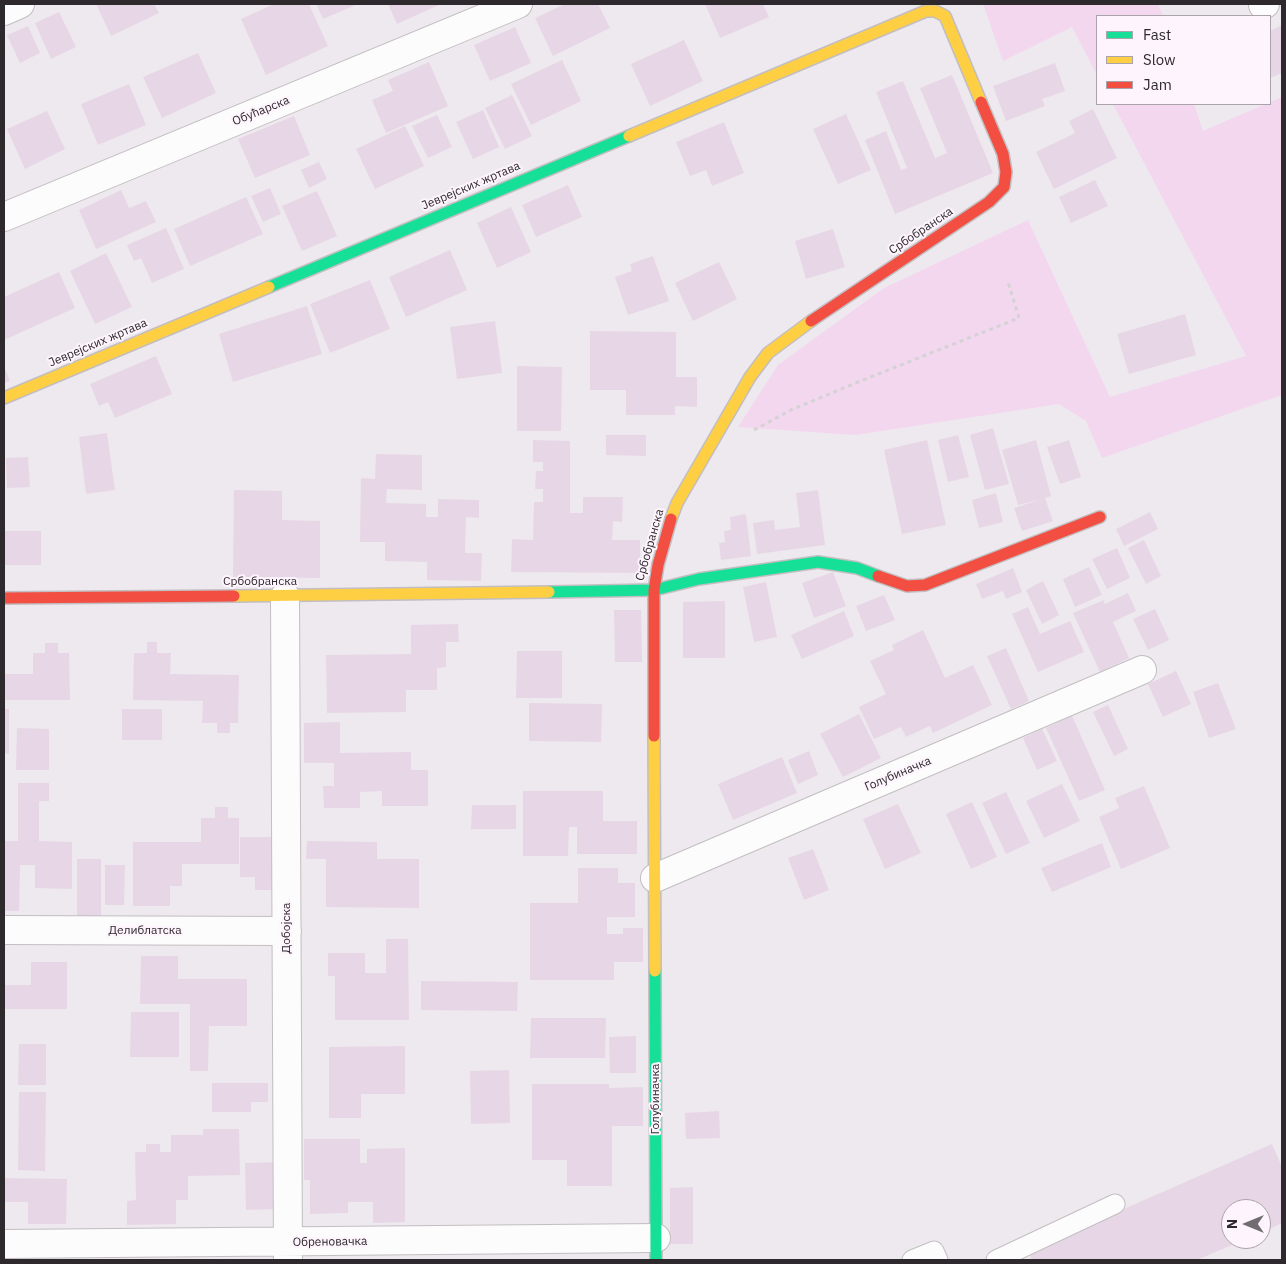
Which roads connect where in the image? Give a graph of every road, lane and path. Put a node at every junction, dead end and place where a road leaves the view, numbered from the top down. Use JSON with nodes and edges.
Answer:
{"nodes":[{"id":1,"x":20,"y":4,"type":"edge"},
{"id":2,"x":518,"y":4,"type":"edge"},
{"id":3,"x":4,"y":11,"type":"edge"},
{"id":4,"x":948,"y":20,"type":"joint"},
{"id":5,"x":4,"y":217,"type":"edge"},
{"id":6,"x":1008,"y":282,"type":"dead end"},
{"id":7,"x":4,"y":398,"type":"edge"},
{"id":8,"x":750,"y":432,"type":"dead end"},
{"id":9,"x":1100,"y":517,"type":"dead end"},
{"id":10,"x":654,"y":590,"type":"junction"},
{"id":11,"x":286,"y":596,"type":"junction"},
{"id":12,"x":4,"y":598,"type":"edge"},
{"id":13,"x":1142,"y":670,"type":"dead end"},
{"id":14,"x":655,"y":878,"type":"junction"},
{"id":15,"x":4,"y":930,"type":"edge"},
{"id":16,"x":287,"y":931,"type":"junction"},
{"id":17,"x":1115,"y":1204,"type":"dead end"},
{"id":18,"x":4,"y":1244,"type":"edge"},
{"id":19,"x":656,"y":1249,"type":"edge"},
{"id":20,"x":288,"y":1251,"type":"edge"},
{"id":21,"x":1004,"y":1258,"type":"edge"},
{"id":22,"x":912,"y":1260,"type":"edge"},
{"id":23,"x":938,"y":1260,"type":"edge"}],
"edges":[{"from":1,"to":3,"type":"street"},
{"from":2,"to":5,"type":"street","name":"Обућарска"},
{"from":4,"to":7,"type":"street","name":"Јеврејских жртава"},
{"from":4,"to":10,"type":"street","name":"Србобранска"},
{"from":6,"to":8,"type":"path"},
{"from":9,"to":10,"type":"street"},
{"from":10,"to":11,"type":"street","name":"Србобранска"},
{"from":10,"to":14,"type":"street","name":"Голубиначка"},
{"from":11,"to":12,"type":"street","name":"Србобранска"},
{"from":11,"to":16,"type":"street","name":"Добојска"},
{"from":13,"to":14,"type":"street","name":"Голубиначка"},
{"from":14,"to":19,"type":"street","name":"Голубиначка"},
{"from":15,"to":16,"type":"street","name":"Делиблатска"},
{"from":16,"to":20,"type":"street","name":"Добојска"},
{"from":17,"to":21,"type":"lane"},
{"from":18,"to":20,"type":"street","name":"Обреновачка"},
{"from":19,"to":20,"type":"street","name":"Обреновачка"},
{"from":22,"to":23,"type":"lane"}]}
